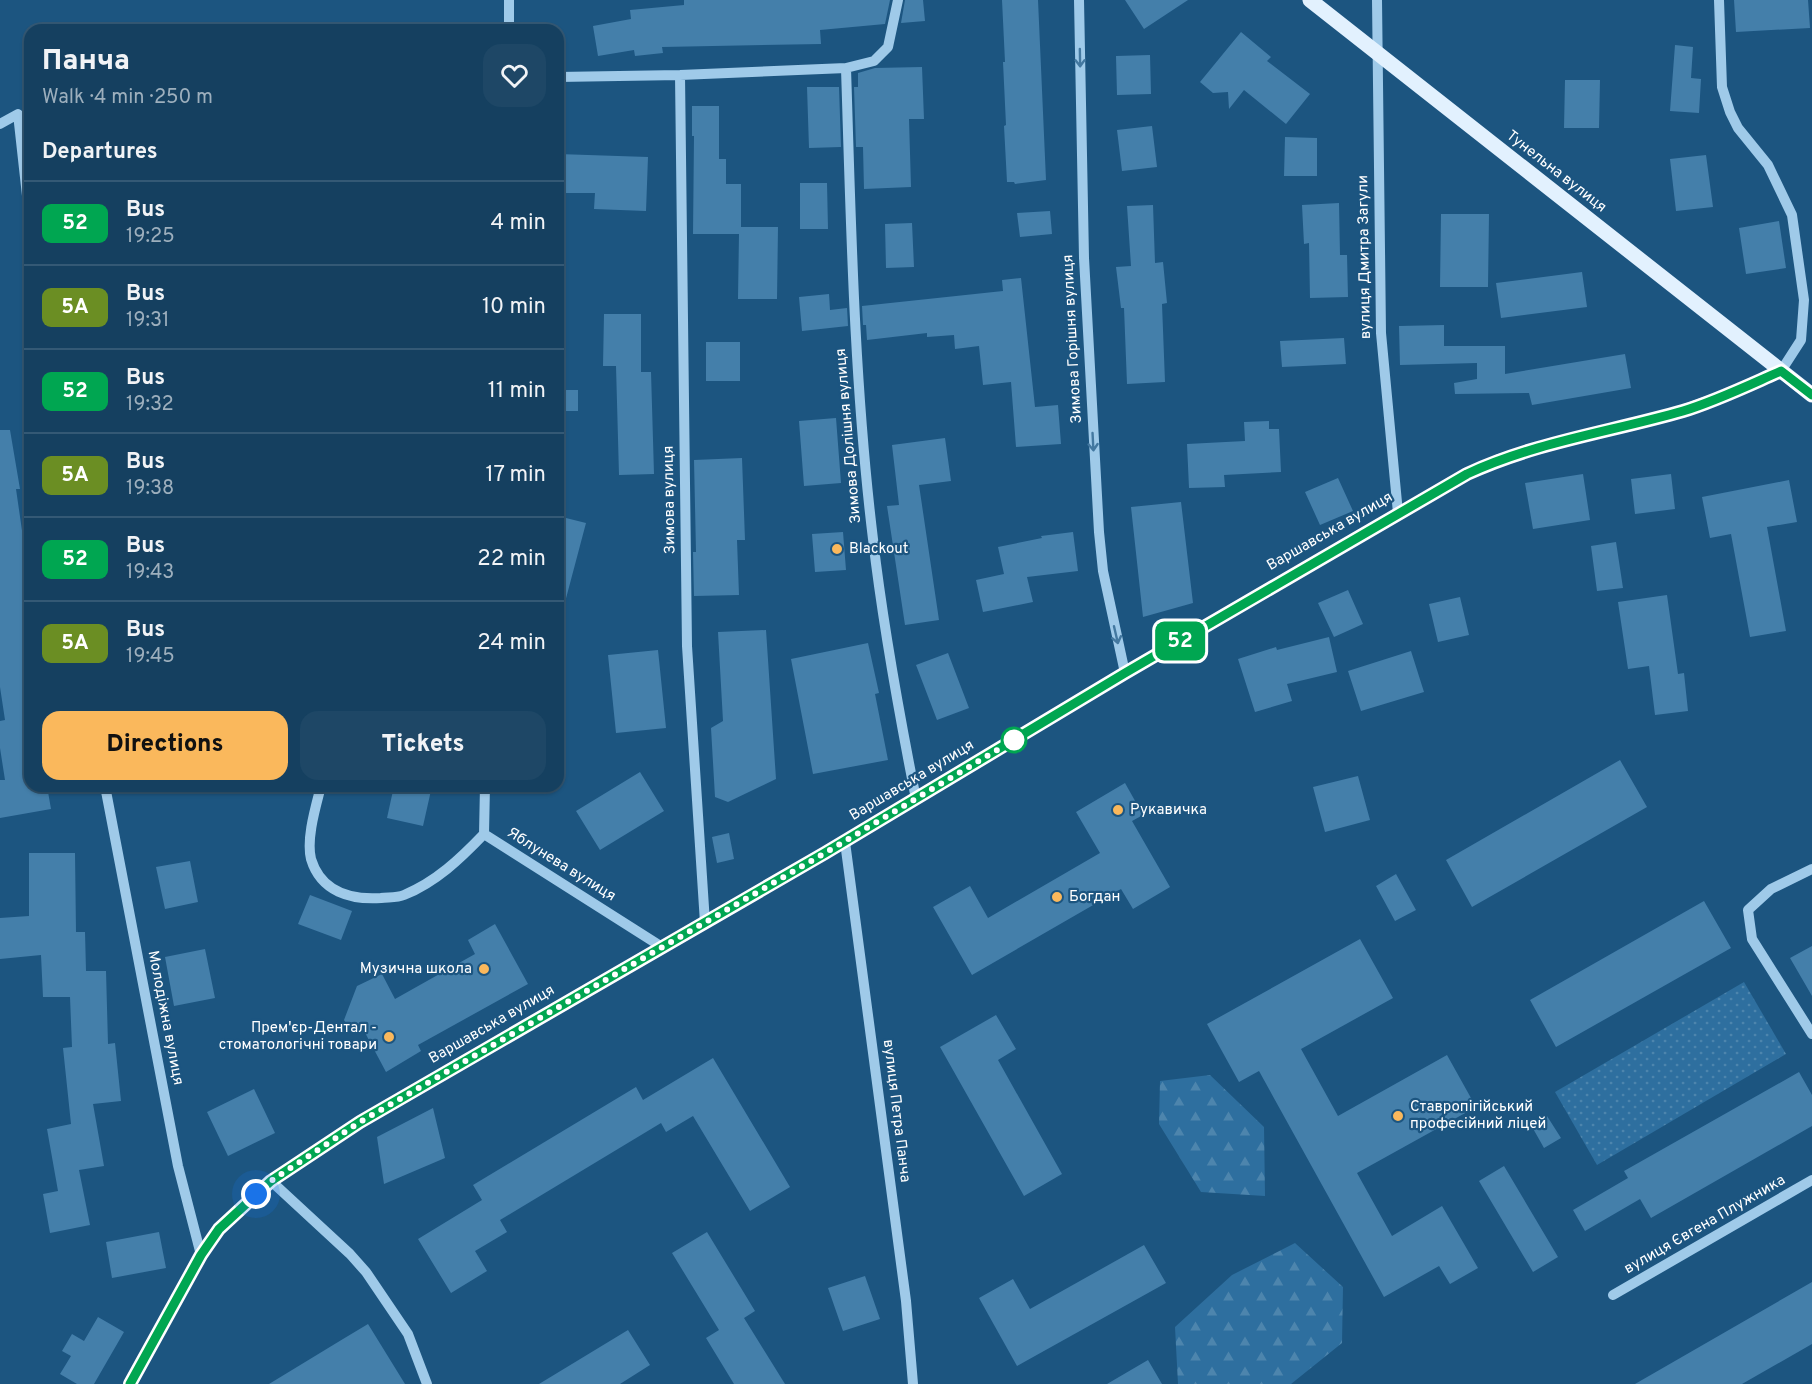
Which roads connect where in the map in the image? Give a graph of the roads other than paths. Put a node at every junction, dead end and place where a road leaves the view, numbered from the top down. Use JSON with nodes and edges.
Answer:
{"nodes":[{"id":1,"x":509,"y":0,"type":"edge"},
{"id":2,"x":898,"y":0,"type":"edge"},
{"id":3,"x":1079,"y":0,"type":"edge"},
{"id":4,"x":1310,"y":0,"type":"edge"},
{"id":5,"x":1377,"y":0,"type":"edge"},
{"id":6,"x":1719,"y":0,"type":"edge"},
{"id":7,"x":509,"y":24,"type":"edge"},
{"id":8,"x":1378,"y":55,"type":"junction"},
{"id":9,"x":846,"y":68,"type":"junction"},
{"id":10,"x":680,"y":75,"type":"junction"},
{"id":11,"x":564,"y":77,"type":"edge"},
{"id":12,"x":0,"y":124,"type":"edge"},
{"id":13,"x":24,"y":168,"type":"edge"},
{"id":14,"x":1781,"y":371,"type":"junction"},
{"id":15,"x":1812,"y":395,"type":"edge"},
{"id":16,"x":1398,"y":513,"type":"junction"},
{"id":17,"x":1125,"y":673,"type":"junction"},
{"id":18,"x":106,"y":792,"type":"edge"},
{"id":19,"x":319,"y":792,"type":"edge"},
{"id":20,"x":485,"y":792,"type":"edge"},
{"id":21,"x":916,"y":799,"type":"junction"},
{"id":22,"x":484,"y":834,"type":"junction"},
{"id":23,"x":845,"y":842,"type":"junction"},
{"id":24,"x":1812,"y":869,"type":"edge"},
{"id":25,"x":705,"y":923,"type":"junction"},
{"id":26,"x":662,"y":947,"type":"junction"},
{"id":27,"x":1812,"y":1034,"type":"edge"},
{"id":28,"x":1812,"y":1180,"type":"edge"},
{"id":29,"x":271,"y":1181,"type":"junction"},
{"id":30,"x":201,"y":1255,"type":"junction"},
{"id":31,"x":1613,"y":1295,"type":"dead end"},
{"id":32,"x":130,"y":1384,"type":"edge"},
{"id":33,"x":427,"y":1384,"type":"edge"},
{"id":34,"x":914,"y":1384,"type":"edge"}],
"edges":[{"from":1,"to":7,"type":"street"},
{"from":2,"to":9,"type":"street"},
{"from":3,"to":17,"type":"street","name":"Зимова Горішня вулиця","one_way":true},
{"from":4,"to":8,"type":"main road","name":"Тунельна вулиця"},
{"from":5,"to":8,"type":"street","name":"вулиця Дмитра Загули"},
{"from":6,"to":14,"type":"street"},
{"from":8,"to":14,"type":"main road","name":"Тунельна вулиця"},
{"from":8,"to":16,"type":"street","name":"вулиця Дмитра Загули"},
{"from":9,"to":10,"type":"street"},
{"from":9,"to":21,"type":"street","name":"Зимова Долішня вулиця"},
{"from":10,"to":11,"type":"street"},
{"from":10,"to":25,"type":"street","name":"Зимова вулиця"},
{"from":12,"to":13,"type":"street"},
{"from":14,"to":15,"type":"main road"},
{"from":14,"to":16,"type":"street","name":"Варшавська вулиця"},
{"from":16,"to":17,"type":"street","name":"Варшавська вулиця"},
{"from":17,"to":21,"type":"street","name":"Варшавська вулиця"},
{"from":18,"to":30,"type":"street","name":"Молодіжна вулиця"},
{"from":19,"to":22,"type":"street"},
{"from":20,"to":22,"type":"street","name":"Яблунева вулиця"},
{"from":21,"to":23,"type":"street","name":"Варшавська вулиця"},
{"from":22,"to":26,"type":"street","name":"Яблунева вулиця"},
{"from":23,"to":25,"type":"street","name":"Варшавська вулиця"},
{"from":23,"to":34,"type":"street","name":"вулиця Петра Панча"},
{"from":24,"to":27,"type":"street"},
{"from":25,"to":26,"type":"street","name":"Варшавська вулиця"},
{"from":26,"to":29,"type":"street","name":"Варшавська вулиця"},
{"from":28,"to":31,"type":"street","name":"вулиця Євгена Плужника"},
{"from":29,"to":30,"type":"street","name":"Варшавська вулиця"},
{"from":29,"to":33,"type":"street"},
{"from":30,"to":32,"type":"street","name":"Варшавська вулиця"}]}
